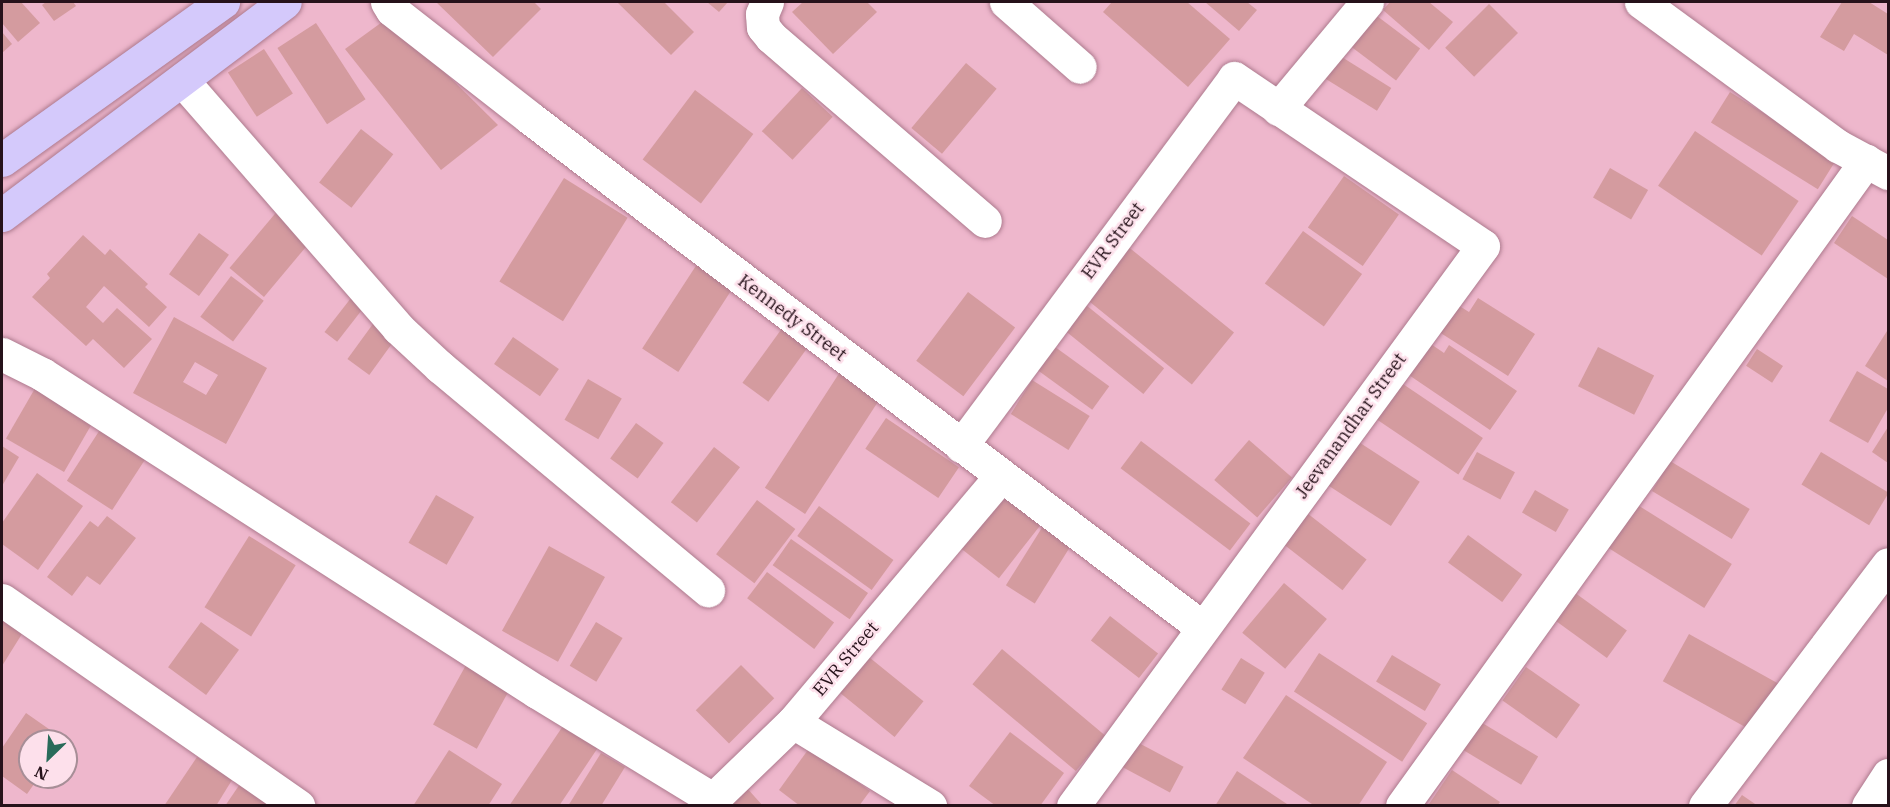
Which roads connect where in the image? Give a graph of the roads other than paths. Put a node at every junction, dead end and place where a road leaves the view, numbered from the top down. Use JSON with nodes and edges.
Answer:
{"nodes":[{"id":1,"x":223,"y":2,"type":"edge"},
{"id":2,"x":285,"y":2,"type":"edge"},
{"id":3,"x":387,"y":2,"type":"edge"},
{"id":4,"x":767,"y":2,"type":"edge"},
{"id":5,"x":1006,"y":2,"type":"edge"},
{"id":6,"x":1367,"y":2,"type":"edge"},
{"id":7,"x":1641,"y":2,"type":"edge"},
{"id":8,"x":1080,"y":67,"type":"dead end"},
{"id":9,"x":182,"y":80,"type":"junction"},
{"id":10,"x":1278,"y":109,"type":"junction"},
{"id":11,"x":2,"y":160,"type":"edge"},
{"id":12,"x":1877,"y":167,"type":"edge"},
{"id":13,"x":2,"y":215,"type":"edge"},
{"id":14,"x":985,"y":221,"type":"dead end"},
{"id":15,"x":2,"y":354,"type":"edge"},
{"id":16,"x":961,"y":446,"type":"junction"},
{"id":17,"x":1000,"y":476,"type":"junction"},
{"id":18,"x":1888,"y":564,"type":"edge"},
{"id":19,"x":708,"y":591,"type":"dead end"},
{"id":20,"x":2,"y":600,"type":"edge"},
{"id":21,"x":1203,"y":628,"type":"junction"},
{"id":22,"x":793,"y":722,"type":"junction"},
{"id":23,"x":1888,"y":776,"type":"edge"},
{"id":24,"x":709,"y":802,"type":"edge"},
{"id":25,"x":298,"y":806,"type":"edge"},
{"id":26,"x":930,"y":806,"type":"edge"},
{"id":27,"x":1073,"y":806,"type":"edge"},
{"id":28,"x":1402,"y":806,"type":"edge"},
{"id":29,"x":1705,"y":806,"type":"edge"},
{"id":30,"x":1868,"y":806,"type":"edge"}],
"edges":[{"from":1,"to":11,"type":"main road"},
{"from":2,"to":9,"type":"main road"},
{"from":3,"to":16,"type":"street","name":"Kennedy Street"},
{"from":4,"to":14,"type":"street"},
{"from":5,"to":8,"type":"street"},
{"from":6,"to":10,"type":"street"},
{"from":7,"to":12,"type":"street"},
{"from":9,"to":13,"type":"main road"},
{"from":9,"to":19,"type":"street"},
{"from":10,"to":16,"type":"street","name":"EVR Street"},
{"from":10,"to":21,"type":"street","name":"Jeevanandhar Street"},
{"from":12,"to":28,"type":"street"},
{"from":15,"to":24,"type":"street"},
{"from":16,"to":17,"type":"street","name":"Kennedy Street"},
{"from":17,"to":21,"type":"street","name":"Kennedy Street"},
{"from":17,"to":22,"type":"street","name":"EVR Street"},
{"from":18,"to":29,"type":"street"},
{"from":20,"to":25,"type":"street"},
{"from":21,"to":27,"type":"street","name":"Jeevanandhar Street"},
{"from":22,"to":24,"type":"street","name":"EVR Street"},
{"from":22,"to":26,"type":"street"},
{"from":23,"to":30,"type":"street"}]}
